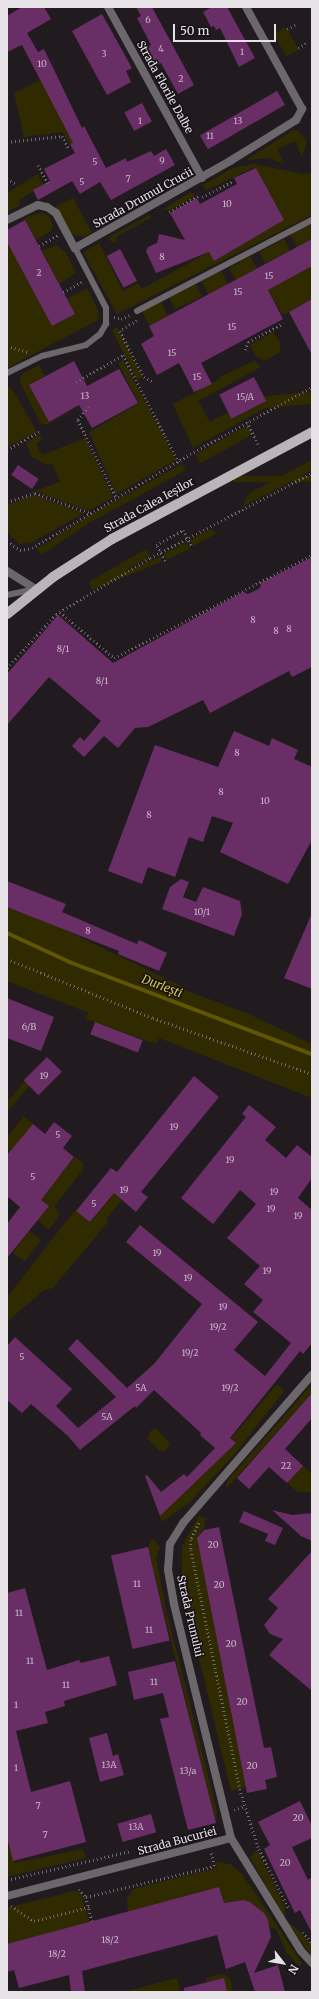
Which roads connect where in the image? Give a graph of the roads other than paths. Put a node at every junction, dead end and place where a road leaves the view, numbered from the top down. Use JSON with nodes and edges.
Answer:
{"nodes":[{"id":1,"x":108,"y":7,"type":"edge"},
{"id":2,"x":246,"y":7,"type":"edge"},
{"id":3,"x":202,"y":178,"type":"junction"},
{"id":4,"x":7,"y":220,"type":"edge"},
{"id":5,"x":312,"y":220,"type":"edge"},
{"id":6,"x":75,"y":248,"type":"junction"},
{"id":7,"x":137,"y":312,"type":"road end"},
{"id":8,"x":7,"y":373,"type":"edge"},
{"id":9,"x":312,"y":432,"type":"edge"},
{"id":10,"x":7,"y":571,"type":"edge"},
{"id":11,"x":36,"y":589,"type":"junction"},
{"id":12,"x":7,"y":596,"type":"edge"},
{"id":13,"x":7,"y":614,"type":"edge"},
{"id":14,"x":312,"y":1375,"type":"edge"},
{"id":15,"x":231,"y":1838,"type":"junction"},
{"id":16,"x":7,"y":1896,"type":"edge"},
{"id":17,"x":312,"y":1963,"type":"edge"}],
"edges":[{"from":1,"to":3,"type":"street","name":"Strada Florile Dalbe"},
{"from":2,"to":3,"type":"street","name":"Strada Drumul Crucii"},
{"from":3,"to":6,"type":"street","name":"Strada Drumul Crucii"},
{"from":4,"to":6,"type":"street"},
{"from":5,"to":7,"type":"lane"},
{"from":6,"to":8,"type":"lane"},
{"from":9,"to":11,"type":"main road","name":"Strada Calea Ieșilor"},
{"from":10,"to":11,"type":"street"},
{"from":11,"to":12,"type":"lane"},
{"from":11,"to":13,"type":"main road","name":"Strada Calea Ieșilor"},
{"from":14,"to":15,"type":"street","name":"Strada Prunului"},
{"from":15,"to":16,"type":"street","name":"Strada Bucuriei"},
{"from":15,"to":17,"type":"street","name":"Strada Bucuriei"}]}
